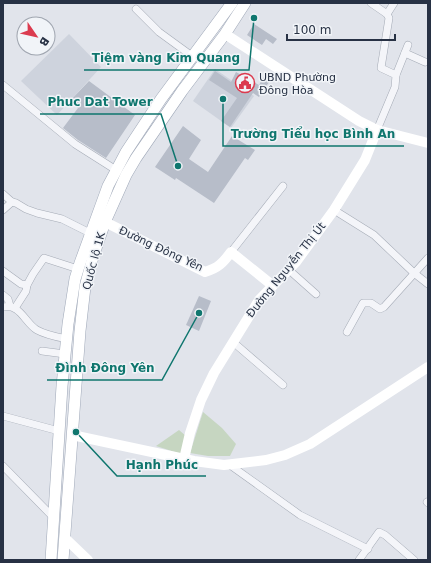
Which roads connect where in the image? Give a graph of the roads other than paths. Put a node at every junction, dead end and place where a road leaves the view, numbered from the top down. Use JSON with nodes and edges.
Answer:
{"nodes":[{"id":1,"x":232,"y":3,"type":"edge"},
{"id":2,"x":245,"y":3,"type":"edge"},
{"id":3,"x":371,"y":3,"type":"edge"},
{"id":4,"x":394,"y":3,"type":"edge"},
{"id":5,"x":136,"y":9,"type":"dead end"},
{"id":6,"x":387,"y":14,"type":"junction"},
{"id":7,"x":215,"y":27,"type":"junction"},
{"id":8,"x":225,"y":34,"type":"junction"},
{"id":9,"x":408,"y":45,"type":"dead end"},
{"id":10,"x":405,"y":53,"type":"junction"},
{"id":11,"x":192,"y":56,"type":"junction"},
{"id":12,"x":425,"y":62,"type":"dead end"},
{"id":13,"x":396,"y":76,"type":"junction"},
{"id":14,"x":3,"y":85,"type":"edge"},
{"id":15,"x":377,"y":130,"type":"junction"},
{"id":16,"x":428,"y":143,"type":"edge"},
{"id":17,"x":116,"y":170,"type":"junction"},
{"id":18,"x":126,"y":175,"type":"junction"},
{"id":19,"x":283,"y":186,"type":"dead end"},
{"id":20,"x":3,"y":194,"type":"edge"},
{"id":21,"x":12,"y":202,"type":"junction"},
{"id":22,"x":3,"y":210,"type":"edge"},
{"id":23,"x":334,"y":210,"type":"junction"},
{"id":24,"x":105,"y":222,"type":"junction"},
{"id":25,"x":90,"y":233,"type":"junction"},
{"id":26,"x":231,"y":252,"type":"junction"},
{"id":27,"x":428,"y":258,"type":"edge"},
{"id":28,"x":78,"y":269,"type":"junction"},
{"id":29,"x":289,"y":270,"type":"junction"},
{"id":30,"x":3,"y":271,"type":"edge"},
{"id":31,"x":414,"y":273,"type":"junction"},
{"id":32,"x":428,"y":284,"type":"edge"},
{"id":33,"x":26,"y":285,"type":"junction"},
{"id":34,"x":272,"y":285,"type":"junction"},
{"id":35,"x":316,"y":294,"type":"dead end"},
{"id":36,"x":3,"y":295,"type":"edge"},
{"id":37,"x":9,"y":307,"type":"edge"},
{"id":38,"x":347,"y":332,"type":"dead end"},
{"id":39,"x":67,"y":340,"type":"junction"},
{"id":40,"x":232,"y":342,"type":"junction"},
{"id":41,"x":42,"y":352,"type":"dead end"},
{"id":42,"x":65,"y":354,"type":"junction"},
{"id":43,"x":428,"y":367,"type":"edge"},
{"id":44,"x":283,"y":385,"type":"dead end"},
{"id":45,"x":3,"y":416,"type":"edge"},
{"id":46,"x":59,"y":431,"type":"junction"},
{"id":47,"x":72,"y":435,"type":"junction"},
{"id":48,"x":184,"y":459,"type":"junction"},
{"id":49,"x":230,"y":465,"type":"junction"},
{"id":50,"x":3,"y":466,"type":"edge"},
{"id":51,"x":54,"y":518,"type":"junction"},
{"id":52,"x":65,"y":538,"type":"junction"},
{"id":53,"x":368,"y":549,"type":"junction"},
{"id":54,"x":51,"y":560,"type":"edge"},
{"id":55,"x":63,"y":560,"type":"edge"},
{"id":56,"x":88,"y":560,"type":"edge"},
{"id":57,"x":359,"y":560,"type":"edge"},
{"id":58,"x":414,"y":560,"type":"edge"}],
"edges":[{"from":1,"to":7,"type":"main road","name":"Quốc lộ 1K"},
{"from":2,"to":8,"type":"main road","name":"Quốc lộ 1K"},
{"from":3,"to":6,"type":"street"},
{"from":4,"to":6,"type":"street"},
{"from":5,"to":11,"type":"street"},
{"from":6,"to":13,"type":"street"},
{"from":7,"to":8,"type":"main road"},
{"from":7,"to":11,"type":"main road","name":"Quốc lộ 1K"},
{"from":8,"to":15,"type":"street"},
{"from":8,"to":18,"type":"main road","name":"Quốc lộ 1K"},
{"from":9,"to":10,"type":"street"},
{"from":10,"to":12,"type":"street"},
{"from":10,"to":13,"type":"street"},
{"from":11,"to":17,"type":"main road","name":"Quốc lộ 1K"},
{"from":13,"to":15,"type":"street"},
{"from":14,"to":17,"type":"street"},
{"from":15,"to":16,"type":"street"},
{"from":15,"to":23,"type":"street","name":"Đường Nguyễn Thị Út"},
{"from":17,"to":18,"type":"main road"},
{"from":17,"to":25,"type":"main road","name":"Quốc lộ 1K"},
{"from":18,"to":24,"type":"main road","name":"Quốc lộ 1K"},
{"from":19,"to":26,"type":"street"},
{"from":20,"to":21,"type":"street"},
{"from":21,"to":22,"type":"street"},
{"from":21,"to":25,"type":"street"},
{"from":23,"to":29,"type":"street","name":"Đường Nguyễn Thị Út"},
{"from":23,"to":31,"type":"street"},
{"from":24,"to":26,"type":"street","name":"Đường Đông Yên"},
{"from":24,"to":47,"type":"main road","name":"Quốc lộ 1K"},
{"from":25,"to":28,"type":"main road","name":"Quốc lộ 1K"},
{"from":26,"to":34,"type":"street"},
{"from":27,"to":31,"type":"street"},
{"from":28,"to":33,"type":"street"},
{"from":28,"to":39,"type":"main road","name":"Quốc lộ 1K"},
{"from":29,"to":34,"type":"street","name":"Đường Nguyễn Thị Út"},
{"from":29,"to":35,"type":"street"},
{"from":30,"to":33,"type":"street"},
{"from":31,"to":32,"type":"street"},
{"from":31,"to":38,"type":"street"},
{"from":33,"to":37,"type":"street"},
{"from":34,"to":40,"type":"street","name":"Đường Nguyễn Thị Út"},
{"from":36,"to":37,"type":"street"},
{"from":37,"to":39,"type":"street"},
{"from":39,"to":42,"type":"main road","name":"Quốc lộ 1K"},
{"from":40,"to":44,"type":"street"},
{"from":40,"to":48,"type":"street","name":"Đường Nguyễn Thị Út"},
{"from":41,"to":42,"type":"street"},
{"from":42,"to":46,"type":"main road","name":"Quốc lộ 1K"},
{"from":43,"to":49,"type":"street"},
{"from":45,"to":46,"type":"street"},
{"from":46,"to":51,"type":"main road","name":"Quốc lộ 1K"},
{"from":47,"to":48,"type":"street"},
{"from":47,"to":52,"type":"main road","name":"Quốc lộ 1K"},
{"from":48,"to":49,"type":"street"},
{"from":49,"to":53,"type":"street"},
{"from":50,"to":51,"type":"street"},
{"from":51,"to":54,"type":"main road","name":"Quốc lộ 1K"},
{"from":52,"to":55,"type":"main road","name":"Quốc lộ 1K"},
{"from":52,"to":56,"type":"street"},
{"from":53,"to":57,"type":"street"},
{"from":53,"to":58,"type":"street"}]}
